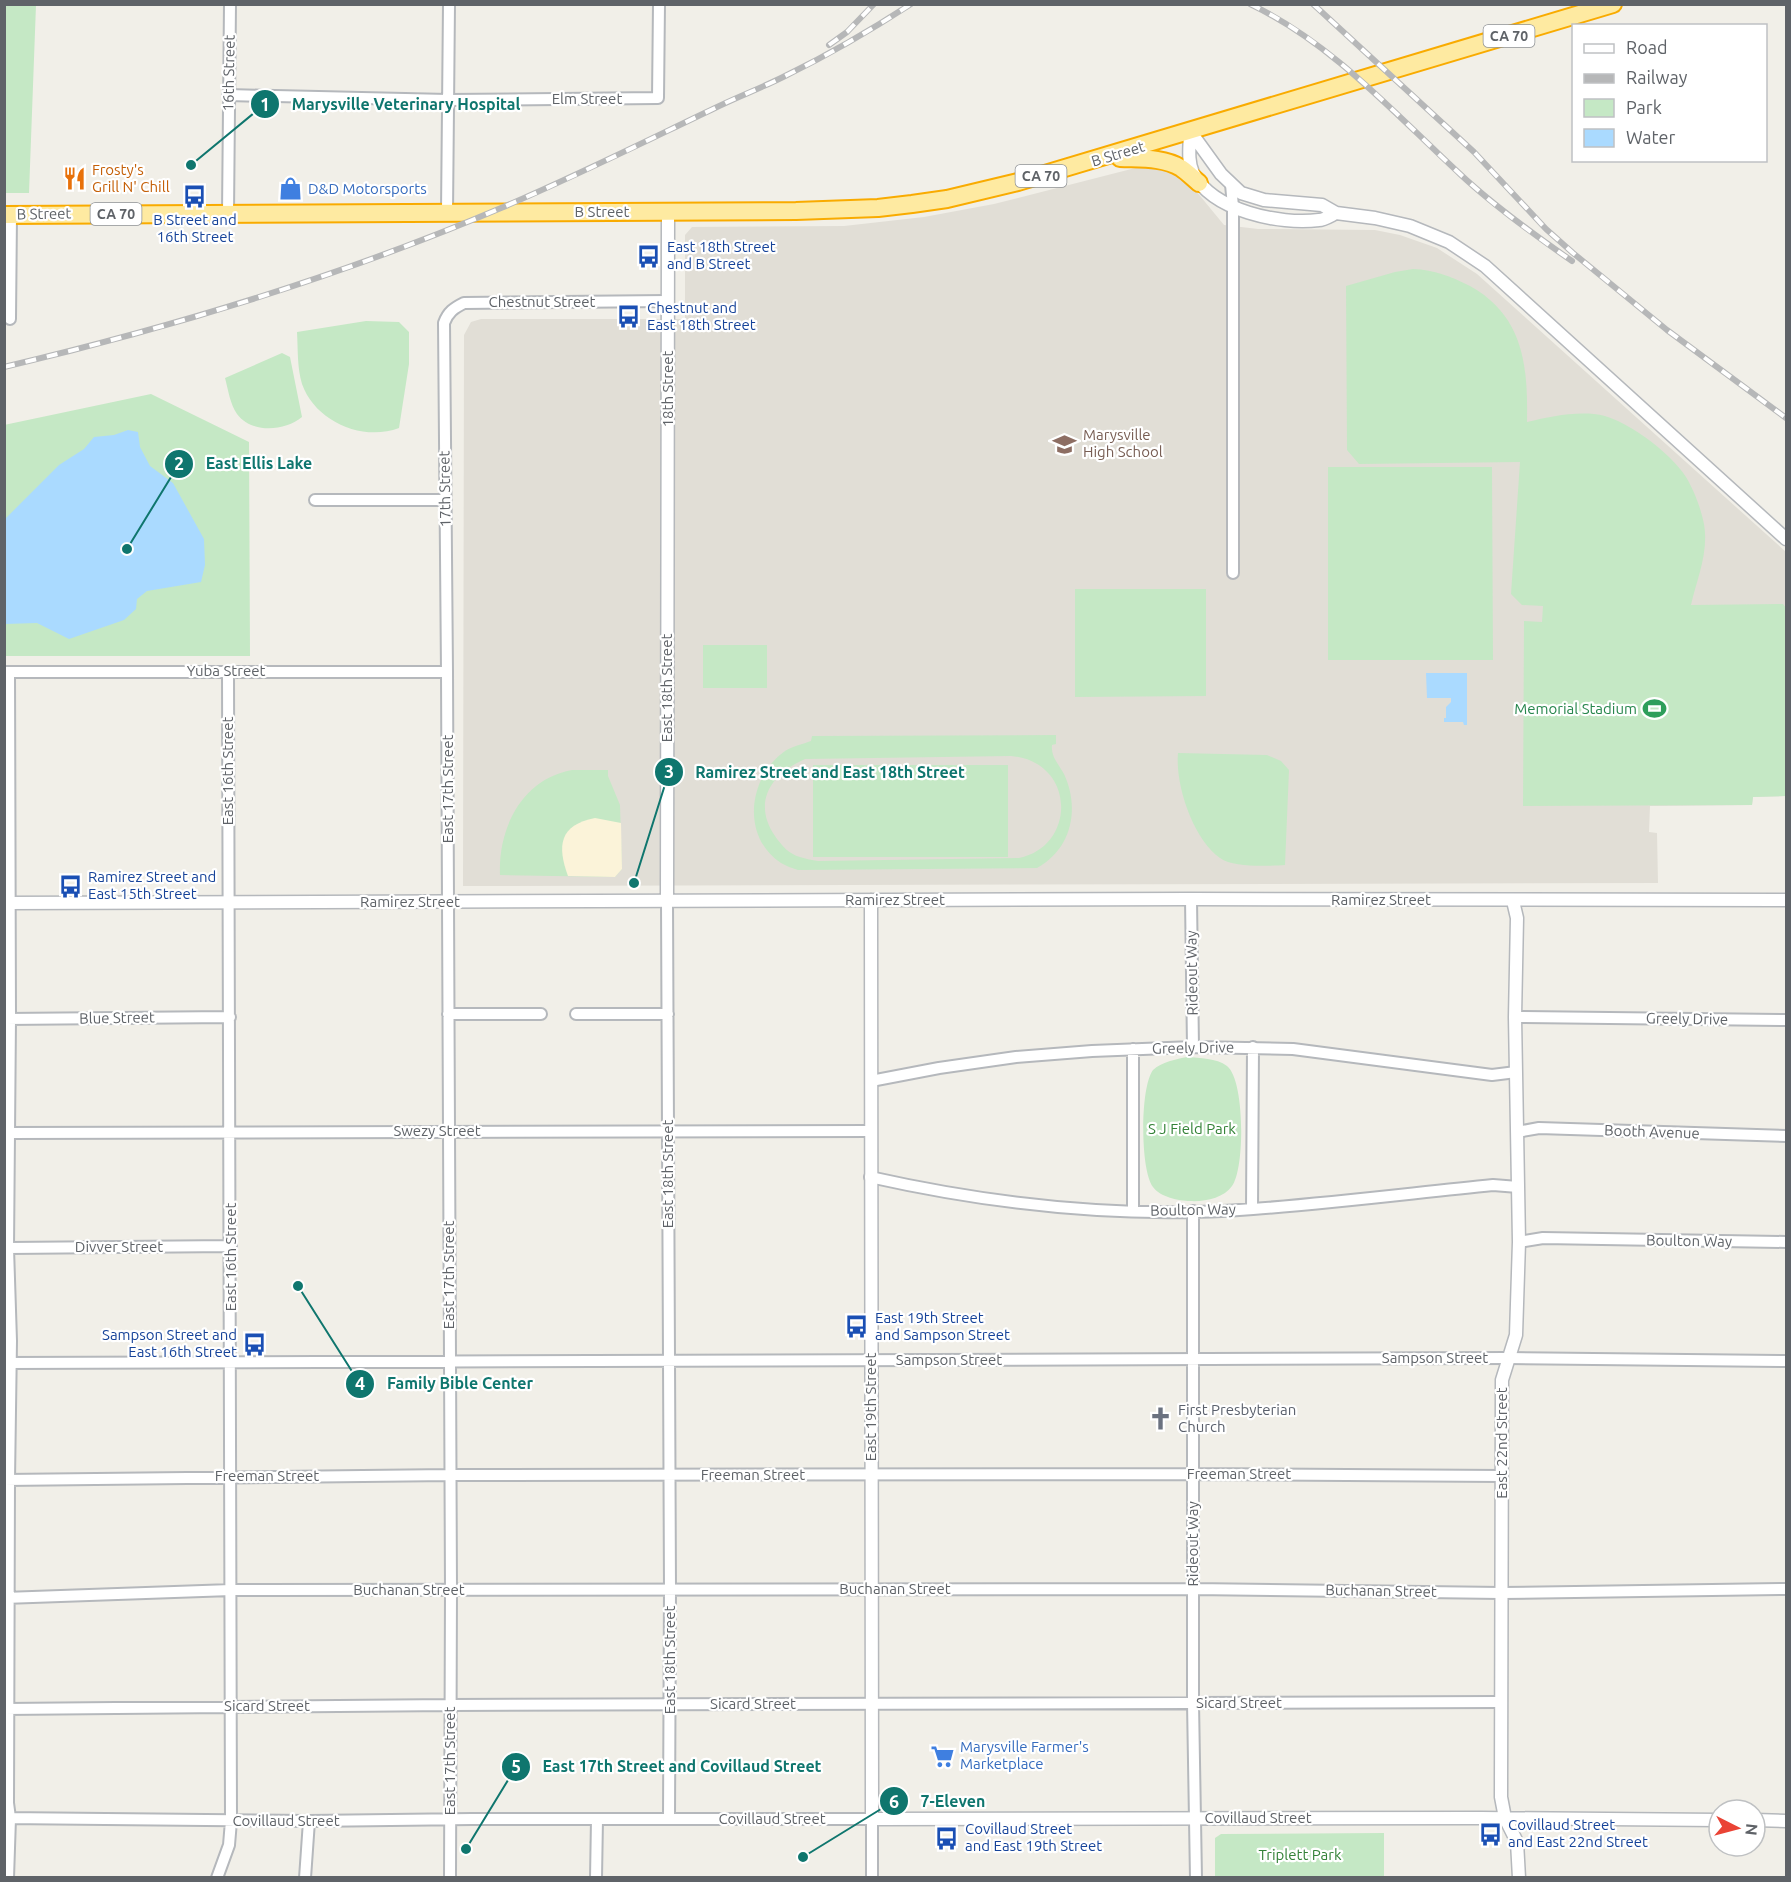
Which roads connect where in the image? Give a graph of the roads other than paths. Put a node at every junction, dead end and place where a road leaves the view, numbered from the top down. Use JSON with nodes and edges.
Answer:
{"nodes":[{"id":1,"x":230,"y":4,"type":"edge"},
{"id":2,"x":449,"y":4,"type":"edge"},
{"id":3,"x":658,"y":4,"type":"edge"},
{"id":4,"x":1613,"y":4,"type":"edge"},
{"id":5,"x":228,"y":96,"type":"junction"},
{"id":6,"x":448,"y":100,"type":"junction"},
{"id":7,"x":1190,"y":131,"type":"junction"},
{"id":8,"x":1107,"y":157,"type":"junction"},
{"id":9,"x":1199,"y":183,"type":"junction"},
{"id":10,"x":1231,"y":184,"type":"junction"},
{"id":11,"x":1233,"y":207,"type":"junction"},
{"id":12,"x":447,"y":212,"type":"junction"},
{"id":13,"x":668,"y":212,"type":"junction"},
{"id":14,"x":228,"y":213,"type":"junction"},
{"id":15,"x":1336,"y":213,"type":"junction"},
{"id":16,"x":8,"y":215,"type":"edge"},
{"id":17,"x":668,"y":301,"type":"junction"},
{"id":18,"x":454,"y":308,"type":"joint"},
{"id":19,"x":10,"y":319,"type":"dead end"},
{"id":20,"x":315,"y":500,"type":"dead end"},
{"id":21,"x":446,"y":500,"type":"junction"},
{"id":22,"x":667,"y":529,"type":"joint"},
{"id":23,"x":1786,"y":539,"type":"edge"},
{"id":24,"x":1233,"y":573,"type":"dead end"},
{"id":25,"x":228,"y":671,"type":"junction"},
{"id":26,"x":7,"y":672,"type":"edge"},
{"id":27,"x":447,"y":672,"type":"junction"},
{"id":28,"x":1191,"y":899,"type":"junction"},
{"id":29,"x":871,"y":900,"type":"junction"},
{"id":30,"x":1786,"y":900,"type":"edge"},
{"id":31,"x":668,"y":901,"type":"junction"},
{"id":32,"x":1513,"y":901,"type":"junction"},
{"id":33,"x":228,"y":902,"type":"junction"},
{"id":34,"x":448,"y":902,"type":"junction"},
{"id":35,"x":7,"y":903,"type":"edge"},
{"id":36,"x":448,"y":1014,"type":"junction"},
{"id":37,"x":541,"y":1014,"type":"dead end"},
{"id":38,"x":576,"y":1014,"type":"dead end"},
{"id":39,"x":668,"y":1014,"type":"junction"},
{"id":40,"x":230,"y":1017,"type":"junction"},
{"id":41,"x":1515,"y":1017,"type":"junction"},
{"id":42,"x":7,"y":1019,"type":"edge"},
{"id":43,"x":1786,"y":1020,"type":"edge"},
{"id":44,"x":1193,"y":1047,"type":"junction"},
{"id":45,"x":1253,"y":1047,"type":"junction"},
{"id":46,"x":1133,"y":1049,"type":"junction"},
{"id":47,"x":1516,"y":1072,"type":"junction"},
{"id":48,"x":871,"y":1081,"type":"junction"},
{"id":49,"x":668,"y":1130,"type":"junction"},
{"id":50,"x":448,"y":1131,"type":"junction"},
{"id":51,"x":870,"y":1131,"type":"junction"},
{"id":52,"x":230,"y":1132,"type":"junction"},
{"id":53,"x":1517,"y":1132,"type":"junction"},
{"id":54,"x":7,"y":1133,"type":"edge"},
{"id":55,"x":1786,"y":1137,"type":"edge"},
{"id":56,"x":870,"y":1177,"type":"junction"},
{"id":57,"x":1518,"y":1188,"type":"junction"},
{"id":58,"x":1252,"y":1209,"type":"junction"},
{"id":59,"x":1132,"y":1210,"type":"junction"},
{"id":60,"x":1193,"y":1211,"type":"junction"},
{"id":61,"x":1519,"y":1242,"type":"junction"},
{"id":62,"x":1786,"y":1242,"type":"edge"},
{"id":63,"x":231,"y":1246,"type":"junction"},
{"id":64,"x":8,"y":1248,"type":"junction"},
{"id":65,"x":1509,"y":1358,"type":"junction"},
{"id":66,"x":1193,"y":1359,"type":"junction"},
{"id":67,"x":669,"y":1360,"type":"junction"},
{"id":68,"x":871,"y":1360,"type":"junction"},
{"id":69,"x":231,"y":1361,"type":"junction"},
{"id":70,"x":1786,"y":1361,"type":"edge"},
{"id":71,"x":449,"y":1362,"type":"junction"},
{"id":72,"x":8,"y":1363,"type":"edge"},
{"id":73,"x":871,"y":1474,"type":"junction"},
{"id":74,"x":1194,"y":1474,"type":"junction"},
{"id":75,"x":450,"y":1475,"type":"junction"},
{"id":76,"x":669,"y":1475,"type":"junction"},
{"id":77,"x":231,"y":1476,"type":"junction"},
{"id":78,"x":1502,"y":1476,"type":"junction"},
{"id":79,"x":7,"y":1480,"type":"edge"},
{"id":80,"x":873,"y":1589,"type":"junction"},
{"id":81,"x":1193,"y":1589,"type":"junction"},
{"id":82,"x":1786,"y":1589,"type":"edge"},
{"id":83,"x":231,"y":1590,"type":"junction"},
{"id":84,"x":451,"y":1590,"type":"junction"},
{"id":85,"x":670,"y":1590,"type":"junction"},
{"id":86,"x":1500,"y":1593,"type":"junction"},
{"id":87,"x":6,"y":1598,"type":"edge"},
{"id":88,"x":1501,"y":1702,"type":"junction"},
{"id":89,"x":1193,"y":1703,"type":"junction"},
{"id":90,"x":873,"y":1704,"type":"junction"},
{"id":91,"x":450,"y":1705,"type":"junction"},
{"id":92,"x":670,"y":1705,"type":"junction"},
{"id":93,"x":231,"y":1706,"type":"junction"},
{"id":94,"x":6,"y":1709,"type":"edge"},
{"id":95,"x":7,"y":1818,"type":"edge"},
{"id":96,"x":1195,"y":1818,"type":"junction"},
{"id":97,"x":1505,"y":1818,"type":"junction"},
{"id":98,"x":450,"y":1819,"type":"junction"},
{"id":99,"x":597,"y":1819,"type":"junction"},
{"id":100,"x":669,"y":1819,"type":"junction"},
{"id":101,"x":872,"y":1819,"type":"junction"},
{"id":102,"x":1707,"y":1820,"type":"edge"},
{"id":103,"x":1767,"y":1820,"type":"edge"},
{"id":104,"x":231,"y":1821,"type":"junction"},
{"id":105,"x":309,"y":1821,"type":"junction"},
{"id":106,"x":1786,"y":1821,"type":"edge"},
{"id":107,"x":8,"y":1878,"type":"edge"},
{"id":108,"x":217,"y":1878,"type":"edge"},
{"id":109,"x":305,"y":1878,"type":"edge"},
{"id":110,"x":450,"y":1878,"type":"edge"},
{"id":111,"x":596,"y":1878,"type":"edge"},
{"id":112,"x":872,"y":1878,"type":"edge"},
{"id":113,"x":1196,"y":1878,"type":"edge"},
{"id":114,"x":1519,"y":1878,"type":"edge"}],
"edges":[{"from":1,"to":5,"type":"street","name":"16th Street"},
{"from":2,"to":6,"type":"street"},
{"from":3,"to":6,"type":"street","name":"Elm Street"},
{"from":4,"to":7,"type":"highway","number":"CA 70"},
{"from":5,"to":6,"type":"street","name":"Elm Street"},
{"from":5,"to":14,"type":"street","name":"16th Street"},
{"from":6,"to":12,"type":"street"},
{"from":7,"to":8,"type":"highway","name":"B Street","number":"CA 70"},
{"from":7,"to":9,"type":"street"},
{"from":7,"to":10,"type":"street"},
{"from":8,"to":9,"type":"highway"},
{"from":8,"to":13,"type":"highway","name":"B Street","number":"CA 70"},
{"from":9,"to":11,"type":"street"},
{"from":10,"to":11,"type":"street"},
{"from":10,"to":15,"type":"street"},
{"from":11,"to":15,"type":"street"},
{"from":11,"to":24,"type":"street"},
{"from":12,"to":13,"type":"highway","name":"B Street","number":"CA 70"},
{"from":12,"to":14,"type":"highway","name":"B Street","number":"CA 70"},
{"from":13,"to":17,"type":"street","name":"18th Street"},
{"from":14,"to":16,"type":"highway","name":"B Street","number":"CA 70"},
{"from":15,"to":23,"type":"street"},
{"from":16,"to":19,"type":"street"},
{"from":17,"to":18,"type":"street","name":"Chestnut Street"},
{"from":17,"to":22,"type":"street","name":"18th Street"},
{"from":18,"to":21,"type":"street","name":"17th Street"},
{"from":20,"to":21,"type":"street"},
{"from":21,"to":27,"type":"street","name":"17th Street"},
{"from":22,"to":31,"type":"street","name":"East 18th Street"},
{"from":25,"to":26,"type":"street","name":"Yuba Street"},
{"from":25,"to":27,"type":"street","name":"Yuba Street"},
{"from":25,"to":33,"type":"street","name":"East 16th Street"},
{"from":26,"to":35,"type":"street"},
{"from":27,"to":34,"type":"street","name":"East 17th Street"},
{"from":28,"to":29,"type":"street","name":"Ramirez Street"},
{"from":28,"to":32,"type":"street","name":"Ramirez Street"},
{"from":28,"to":44,"type":"street","name":"Rideout Way"},
{"from":29,"to":31,"type":"street","name":"Ramirez Street"},
{"from":29,"to":48,"type":"street","name":"East 19th Street"},
{"from":30,"to":32,"type":"street","name":"Ramirez Street"},
{"from":31,"to":34,"type":"street","name":"Ramirez Street"},
{"from":31,"to":39,"type":"street","name":"East 18th Street"},
{"from":32,"to":41,"type":"street","name":"East 22nd Street"},
{"from":33,"to":34,"type":"street","name":"Ramirez Street"},
{"from":33,"to":35,"type":"street","name":"Ramirez Street"},
{"from":33,"to":40,"type":"street","name":"East 16th Street"},
{"from":34,"to":36,"type":"street","name":"East 17th Street"},
{"from":35,"to":42,"type":"street"},
{"from":36,"to":37,"type":"street"},
{"from":36,"to":50,"type":"street","name":"East 17th Street"},
{"from":38,"to":39,"type":"street"},
{"from":39,"to":49,"type":"street","name":"East 18th Street"},
{"from":40,"to":42,"type":"street","name":"Blue Street"},
{"from":40,"to":52,"type":"street","name":"East 16th Street"},
{"from":41,"to":43,"type":"street","name":"Greely Drive"},
{"from":41,"to":47,"type":"street","name":"East 22nd Street"},
{"from":42,"to":54,"type":"street"},
{"from":44,"to":45,"type":"street","name":"Greely Drive"},
{"from":44,"to":46,"type":"street","name":"Greely Drive"},
{"from":45,"to":47,"type":"street","name":"Greely Drive"},
{"from":45,"to":58,"type":"street"},
{"from":46,"to":48,"type":"street","name":"Greely Drive"},
{"from":46,"to":59,"type":"street"},
{"from":47,"to":53,"type":"street","name":"East 22nd Street"},
{"from":48,"to":51,"type":"street","name":"East 19th Street"},
{"from":49,"to":50,"type":"street","name":"Swezy Street"},
{"from":49,"to":51,"type":"street","name":"Swezy Street"},
{"from":49,"to":67,"type":"street","name":"East 18th Street"},
{"from":50,"to":52,"type":"street","name":"Swezy Street"},
{"from":50,"to":71,"type":"street","name":"East 17th Street"},
{"from":51,"to":56,"type":"street","name":"East 19th Street"},
{"from":52,"to":54,"type":"street","name":"Swezy Street"},
{"from":52,"to":63,"type":"street","name":"East 16th Street"},
{"from":53,"to":55,"type":"street","name":"Booth Avenue"},
{"from":53,"to":57,"type":"street","name":"East 22nd Street"},
{"from":54,"to":64,"type":"street"},
{"from":56,"to":59,"type":"street","name":"Boulton Way"},
{"from":56,"to":68,"type":"street","name":"East 19th Street"},
{"from":57,"to":58,"type":"street","name":"Boulton Way"},
{"from":57,"to":61,"type":"street","name":"East 22nd Street"},
{"from":58,"to":60,"type":"street","name":"Boulton Way"},
{"from":59,"to":60,"type":"street","name":"Boulton Way"},
{"from":60,"to":66,"type":"street","name":"Rideout Way"},
{"from":61,"to":62,"type":"street","name":"Boulton Way"},
{"from":61,"to":65,"type":"street","name":"East 22nd Street"},
{"from":63,"to":64,"type":"street","name":"Divver Street"},
{"from":63,"to":69,"type":"street","name":"East 16th Street"},
{"from":64,"to":72,"type":"street"},
{"from":65,"to":66,"type":"street","name":"Sampson Street"},
{"from":65,"to":70,"type":"street","name":"Sampson Street"},
{"from":65,"to":78,"type":"street","name":"East 22nd Street"},
{"from":66,"to":68,"type":"street","name":"Sampson Street"},
{"from":66,"to":74,"type":"street","name":"Rideout Way"},
{"from":67,"to":68,"type":"street","name":"Sampson Street"},
{"from":67,"to":71,"type":"street","name":"Sampson Street"},
{"from":67,"to":76,"type":"street","name":"East 18th Street"},
{"from":68,"to":73,"type":"street","name":"East 19th Street"},
{"from":69,"to":71,"type":"street","name":"Sampson Street"},
{"from":69,"to":72,"type":"street","name":"Sampson Street"},
{"from":69,"to":77,"type":"street","name":"East 16th Street"},
{"from":71,"to":75,"type":"street","name":"East 17th Street"},
{"from":72,"to":79,"type":"street"},
{"from":73,"to":74,"type":"street","name":"Freeman Street"},
{"from":73,"to":76,"type":"street","name":"Freeman Street"},
{"from":73,"to":80,"type":"street","name":"East 19th Street"},
{"from":74,"to":78,"type":"street","name":"Freeman Street"},
{"from":74,"to":81,"type":"street","name":"Rideout Way"},
{"from":75,"to":76,"type":"street","name":"Freeman Street"},
{"from":75,"to":77,"type":"street","name":"Freeman Street"},
{"from":75,"to":84,"type":"street","name":"East 17th Street"},
{"from":76,"to":85,"type":"street","name":"East 18th Street"},
{"from":77,"to":79,"type":"street","name":"Freeman Street"},
{"from":77,"to":83,"type":"street","name":"East 16th Street"},
{"from":78,"to":86,"type":"street","name":"East 22nd Street"},
{"from":79,"to":87,"type":"street"},
{"from":80,"to":81,"type":"street","name":"Buchanan Street"},
{"from":80,"to":85,"type":"street","name":"Buchanan Street"},
{"from":80,"to":90,"type":"street","name":"East 19th Street"},
{"from":81,"to":86,"type":"street","name":"Buchanan Street"},
{"from":81,"to":89,"type":"street","name":"Rideout Way"},
{"from":82,"to":86,"type":"street","name":"Buchanan Street"},
{"from":83,"to":84,"type":"street","name":"Buchanan Street"},
{"from":83,"to":87,"type":"street","name":"Buchanan Street"},
{"from":83,"to":93,"type":"street","name":"East 16th Street"},
{"from":84,"to":85,"type":"street","name":"Buchanan Street"},
{"from":84,"to":91,"type":"street","name":"East 17th Street"},
{"from":85,"to":92,"type":"street","name":"East 18th Street"},
{"from":86,"to":88,"type":"street","name":"East 22nd Street"},
{"from":87,"to":94,"type":"street"},
{"from":88,"to":89,"type":"street","name":"Sicard Street"},
{"from":88,"to":97,"type":"street","name":"East 22nd Street"},
{"from":89,"to":90,"type":"street","name":"Sicard Street"},
{"from":89,"to":96,"type":"street","name":"Rideout Way"},
{"from":90,"to":92,"type":"street","name":"Sicard Street"},
{"from":90,"to":101,"type":"street","name":"East 19th Street"},
{"from":91,"to":92,"type":"street","name":"Sicard Street"},
{"from":91,"to":93,"type":"street","name":"Sicard Street"},
{"from":91,"to":98,"type":"street","name":"East 17th Street"},
{"from":92,"to":100,"type":"street","name":"East 18th Street"},
{"from":93,"to":94,"type":"street","name":"Sicard Street"},
{"from":93,"to":104,"type":"street","name":"East 16th Street"},
{"from":94,"to":95,"type":"street"},
{"from":95,"to":104,"type":"street","name":"Covillaud Street"},
{"from":95,"to":107,"type":"street"},
{"from":96,"to":97,"type":"street","name":"Covillaud Street"},
{"from":96,"to":101,"type":"street","name":"Covillaud Street"},
{"from":96,"to":113,"type":"street","name":"Rideout Way"},
{"from":97,"to":102,"type":"street","name":"Covillaud Street"},
{"from":97,"to":114,"type":"street","name":"East 22nd Street"},
{"from":98,"to":99,"type":"street","name":"Covillaud Street"},
{"from":98,"to":105,"type":"street","name":"Covillaud Street"},
{"from":98,"to":110,"type":"street","name":"East 17th Street"},
{"from":99,"to":100,"type":"street","name":"Covillaud Street"},
{"from":99,"to":111,"type":"street"},
{"from":100,"to":101,"type":"street","name":"Covillaud Street"},
{"from":101,"to":112,"type":"street","name":"East 19th Street"},
{"from":103,"to":106,"type":"street"},
{"from":104,"to":105,"type":"street","name":"Covillaud Street"},
{"from":104,"to":108,"type":"street","name":"East 16th Street"},
{"from":105,"to":109,"type":"street"}]}
